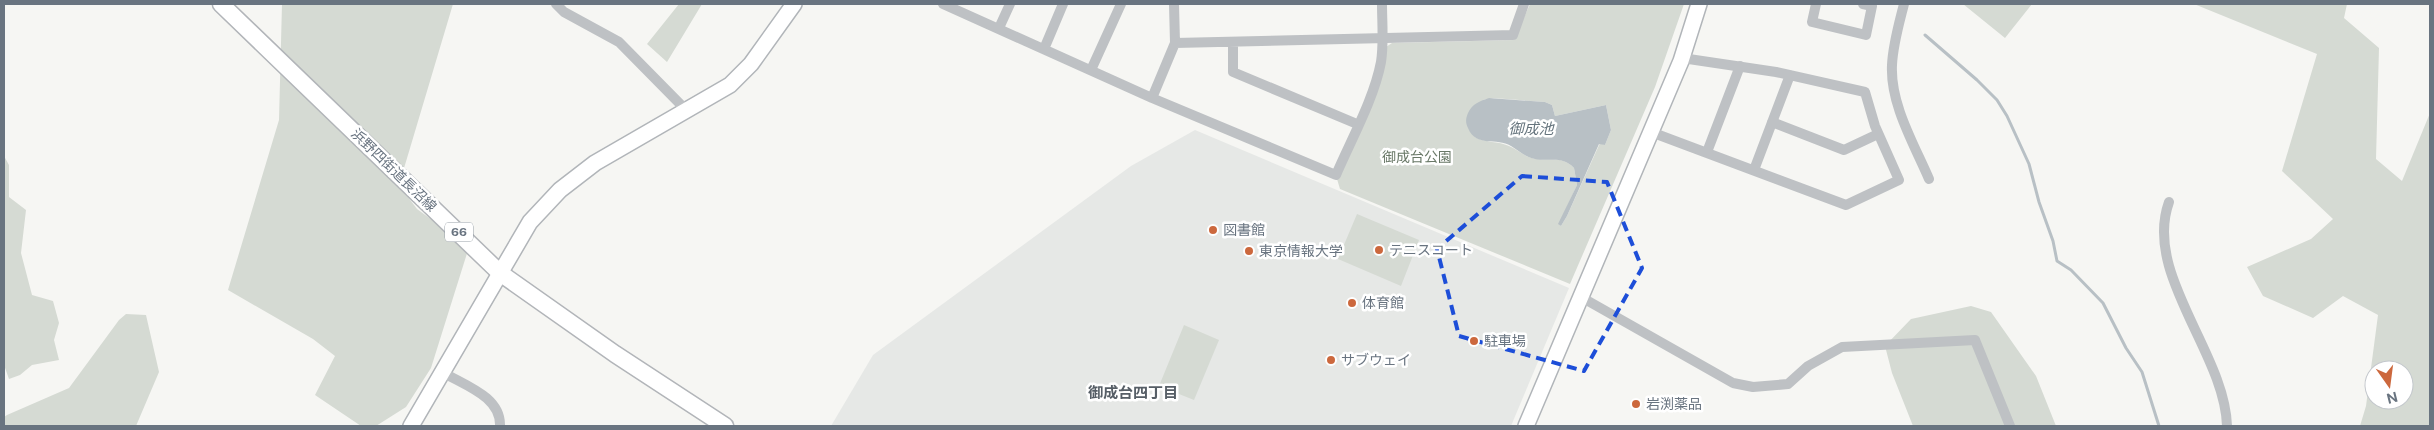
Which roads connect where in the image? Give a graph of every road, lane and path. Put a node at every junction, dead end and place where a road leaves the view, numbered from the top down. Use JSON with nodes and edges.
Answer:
{"nodes":[{"id":1,"x":221,"y":4,"type":"edge"},
{"id":2,"x":556,"y":4,"type":"edge"},
{"id":3,"x":794,"y":4,"type":"edge"},
{"id":4,"x":943,"y":4,"type":"edge"},
{"id":5,"x":1010,"y":4,"type":"edge"},
{"id":6,"x":1063,"y":4,"type":"edge"},
{"id":7,"x":1121,"y":4,"type":"edge"},
{"id":8,"x":1174,"y":4,"type":"edge"},
{"id":9,"x":1382,"y":4,"type":"edge"},
{"id":10,"x":1524,"y":4,"type":"edge"},
{"id":11,"x":1699,"y":4,"type":"edge"},
{"id":12,"x":1816,"y":4,"type":"edge"},
{"id":13,"x":1863,"y":4,"type":"edge"},
{"id":14,"x":1904,"y":4,"type":"edge"},
{"id":15,"x":956,"y":6,"type":"edge"},
{"id":16,"x":999,"y":28,"type":"junction"},
{"id":17,"x":1383,"y":38,"type":"junction"},
{"id":18,"x":1233,"y":42,"type":"junction"},
{"id":19,"x":1175,"y":44,"type":"junction"},
{"id":20,"x":1044,"y":49,"type":"junction"},
{"id":21,"x":1682,"y":58,"type":"junction"},
{"id":22,"x":1740,"y":66,"type":"junction"},
{"id":23,"x":1091,"y":70,"type":"junction"},
{"id":24,"x":1790,"y":75,"type":"junction"},
{"id":25,"x":1152,"y":98,"type":"junction"},
{"id":26,"x":686,"y":110,"type":"junction"},
{"id":27,"x":1772,"y":122,"type":"junction"},
{"id":28,"x":1358,"y":124,"type":"junction"},
{"id":29,"x":1651,"y":132,"type":"junction"},
{"id":30,"x":1878,"y":134,"type":"junction"},
{"id":31,"x":1707,"y":152,"type":"junction"},
{"id":32,"x":1754,"y":170,"type":"junction"},
{"id":33,"x":1929,"y":179,"type":"dead end"},
{"id":34,"x":2169,"y":202,"type":"dead end"},
{"id":35,"x":500,"y":273,"type":"junction"},
{"id":36,"x":1581,"y":297,"type":"junction"},
{"id":37,"x":444,"y":373,"type":"junction"},
{"id":38,"x":411,"y":426,"type":"edge"},
{"id":39,"x":500,"y":426,"type":"edge"},
{"id":40,"x":725,"y":426,"type":"edge"},
{"id":41,"x":1526,"y":426,"type":"edge"},
{"id":42,"x":2010,"y":426,"type":"edge"},
{"id":43,"x":2228,"y":426,"type":"edge"}],
"edges":[{"from":1,"to":35,"type":"main road","name":"浜野四街道長沼線","number":"66"},
{"from":2,"to":26,"type":"street"},
{"from":3,"to":26,"type":"street"},
{"from":4,"to":15,"type":"street"},
{"from":5,"to":16,"type":"street"},
{"from":6,"to":20,"type":"street"},
{"from":7,"to":23,"type":"street"},
{"from":8,"to":19,"type":"street"},
{"from":9,"to":17,"type":"street"},
{"from":10,"to":17,"type":"street"},
{"from":11,"to":21,"type":"street"},
{"from":12,"to":13,"type":"street"},
{"from":14,"to":33,"type":"street"},
{"from":15,"to":16,"type":"street"},
{"from":16,"to":20,"type":"street"},
{"from":17,"to":18,"type":"street"},
{"from":17,"to":28,"type":"street"},
{"from":18,"to":19,"type":"street"},
{"from":18,"to":28,"type":"street"},
{"from":19,"to":25,"type":"street"},
{"from":20,"to":23,"type":"street"},
{"from":21,"to":22,"type":"street"},
{"from":21,"to":29,"type":"street"},
{"from":22,"to":24,"type":"street"},
{"from":22,"to":31,"type":"street"},
{"from":23,"to":25,"type":"street"},
{"from":24,"to":27,"type":"street"},
{"from":24,"to":30,"type":"street"},
{"from":25,"to":28,"type":"street"},
{"from":26,"to":35,"type":"street"},
{"from":27,"to":30,"type":"street"},
{"from":27,"to":32,"type":"street"},
{"from":29,"to":31,"type":"street"},
{"from":29,"to":36,"type":"street"},
{"from":30,"to":32,"type":"street"},
{"from":31,"to":32,"type":"street"},
{"from":34,"to":43,"type":"street"},
{"from":35,"to":37,"type":"street"},
{"from":35,"to":40,"type":"main road","name":"浜野四街道長沼線","number":"66"},
{"from":36,"to":41,"type":"street"},
{"from":36,"to":42,"type":"street"},
{"from":37,"to":38,"type":"street"},
{"from":37,"to":39,"type":"street"}]}
